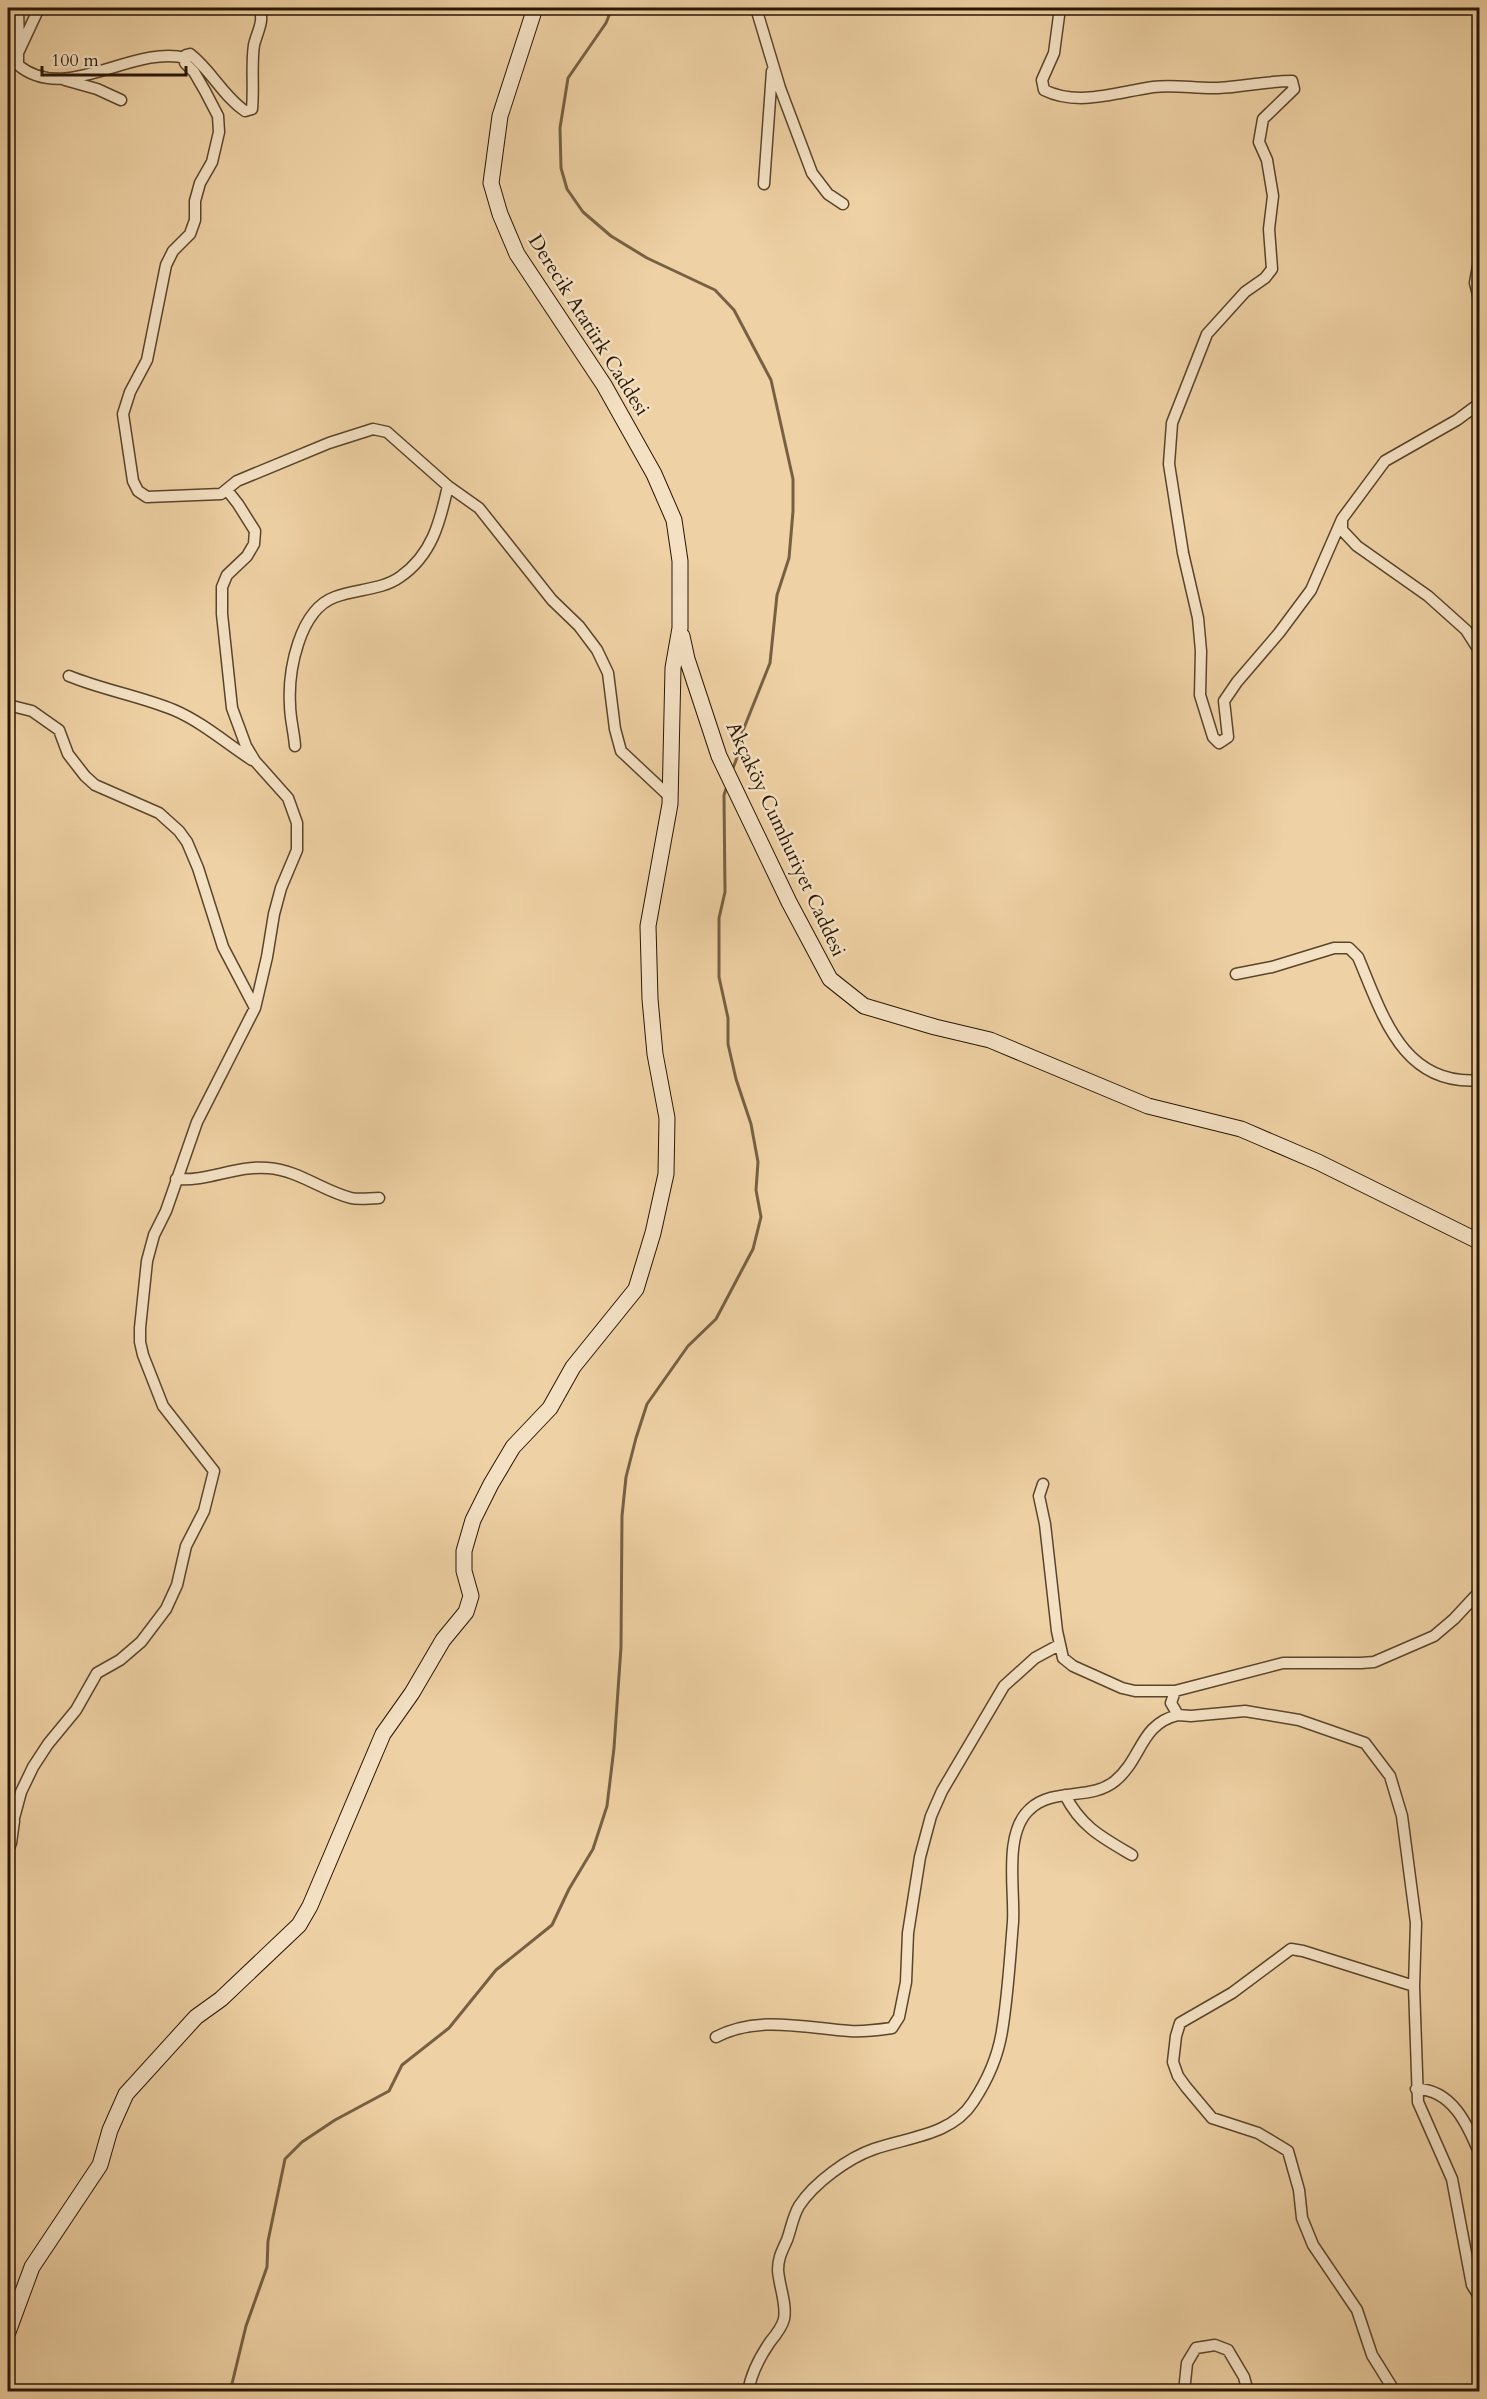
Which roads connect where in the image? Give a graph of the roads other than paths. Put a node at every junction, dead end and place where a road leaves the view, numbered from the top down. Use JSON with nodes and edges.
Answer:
{"nodes":[{"id":1,"x":18,"y":8,"type":"edge"},
{"id":2,"x":39,"y":8,"type":"edge"},
{"id":3,"x":259,"y":8,"type":"edge"},
{"id":4,"x":535,"y":8,"type":"edge"},
{"id":5,"x":756,"y":8,"type":"edge"},
{"id":6,"x":1060,"y":8,"type":"edge"},
{"id":7,"x":18,"y":53,"type":"junction"},
{"id":8,"x":186,"y":58,"type":"junction"},
{"id":9,"x":772,"y":61,"type":"junction"},
{"id":10,"x":59,"y":79,"type":"junction"},
{"id":11,"x":121,"y":100,"type":"dead end"},
{"id":12,"x":764,"y":184,"type":"dead end"},
{"id":13,"x":843,"y":204,"type":"dead end"},
{"id":14,"x":1479,"y":255,"type":"edge"},
{"id":15,"x":1479,"y":303,"type":"edge"},
{"id":16,"x":1479,"y":403,"type":"edge"},
{"id":17,"x":448,"y":486,"type":"junction"},
{"id":18,"x":227,"y":490,"type":"junction"},
{"id":19,"x":1341,"y":519,"type":"junction"},
{"id":20,"x":680,"y":628,"type":"junction"},
{"id":21,"x":1479,"y":652,"type":"edge"},
{"id":22,"x":69,"y":676,"type":"dead end"},
{"id":23,"x":8,"y":705,"type":"edge"},
{"id":24,"x":295,"y":746,"type":"dead end"},
{"id":25,"x":255,"y":761,"type":"junction"},
{"id":26,"x":670,"y":796,"type":"junction"},
{"id":27,"x":1236,"y":974,"type":"dead end"},
{"id":28,"x":255,"y":1008,"type":"junction"},
{"id":29,"x":1479,"y":1080,"type":"edge"},
{"id":30,"x":176,"y":1179,"type":"junction"},
{"id":31,"x":379,"y":1198,"type":"dead end"},
{"id":32,"x":1479,"y":1242,"type":"edge"},
{"id":33,"x":1042,"y":1484,"type":"dead end"},
{"id":34,"x":1479,"y":1591,"type":"edge"},
{"id":35,"x":1059,"y":1645,"type":"junction"},
{"id":36,"x":1175,"y":1691,"type":"junction"},
{"id":37,"x":1178,"y":1715,"type":"junction"},
{"id":38,"x":1065,"y":1795,"type":"junction"},
{"id":39,"x":14,"y":1818,"type":"junction"},
{"id":40,"x":8,"y":1829,"type":"edge"},
{"id":41,"x":8,"y":1850,"type":"edge"},
{"id":42,"x":1132,"y":1855,"type":"dead end"},
{"id":43,"x":1414,"y":1986,"type":"junction"},
{"id":44,"x":716,"y":2037,"type":"dead end"},
{"id":45,"x":1416,"y":2089,"type":"junction"},
{"id":46,"x":1479,"y":2155,"type":"edge"},
{"id":47,"x":1479,"y":2298,"type":"edge"},
{"id":48,"x":8,"y":2331,"type":"edge"},
{"id":49,"x":748,"y":2391,"type":"edge"},
{"id":50,"x":1184,"y":2391,"type":"edge"},
{"id":51,"x":1248,"y":2391,"type":"edge"},
{"id":52,"x":1395,"y":2391,"type":"edge"}],
"edges":[{"from":1,"to":7,"type":"street"},
{"from":2,"to":7,"type":"street"},
{"from":3,"to":8,"type":"street"},
{"from":4,"to":20,"type":"street","name":"Derecik Atatürk Caddesi"},
{"from":5,"to":9,"type":"street"},
{"from":6,"to":19,"type":"street"},
{"from":7,"to":10,"type":"street"},
{"from":8,"to":10,"type":"street"},
{"from":8,"to":18,"type":"street"},
{"from":9,"to":12,"type":"street"},
{"from":9,"to":13,"type":"street"},
{"from":10,"to":11,"type":"street"},
{"from":14,"to":15,"type":"street"},
{"from":16,"to":19,"type":"street"},
{"from":17,"to":18,"type":"street"},
{"from":17,"to":24,"type":"street"},
{"from":17,"to":26,"type":"street"},
{"from":18,"to":25,"type":"street"},
{"from":19,"to":21,"type":"street"},
{"from":20,"to":26,"type":"street"},
{"from":20,"to":32,"type":"street","name":"Akçaköy Cumhuriyet Caddesi"},
{"from":22,"to":25,"type":"street"},
{"from":23,"to":28,"type":"street"},
{"from":25,"to":28,"type":"street"},
{"from":26,"to":48,"type":"street"},
{"from":27,"to":29,"type":"street"},
{"from":28,"to":30,"type":"street"},
{"from":30,"to":31,"type":"street"},
{"from":30,"to":39,"type":"street"},
{"from":33,"to":35,"type":"street"},
{"from":34,"to":36,"type":"street"},
{"from":35,"to":36,"type":"street"},
{"from":35,"to":44,"type":"street"},
{"from":36,"to":37,"type":"street"},
{"from":37,"to":38,"type":"street"},
{"from":37,"to":43,"type":"street"},
{"from":38,"to":42,"type":"street"},
{"from":38,"to":49,"type":"street"},
{"from":39,"to":40,"type":"street"},
{"from":39,"to":41,"type":"street"},
{"from":43,"to":45,"type":"street"},
{"from":43,"to":52,"type":"street"},
{"from":45,"to":46,"type":"street"},
{"from":45,"to":47,"type":"street"},
{"from":50,"to":51,"type":"street"}]}
